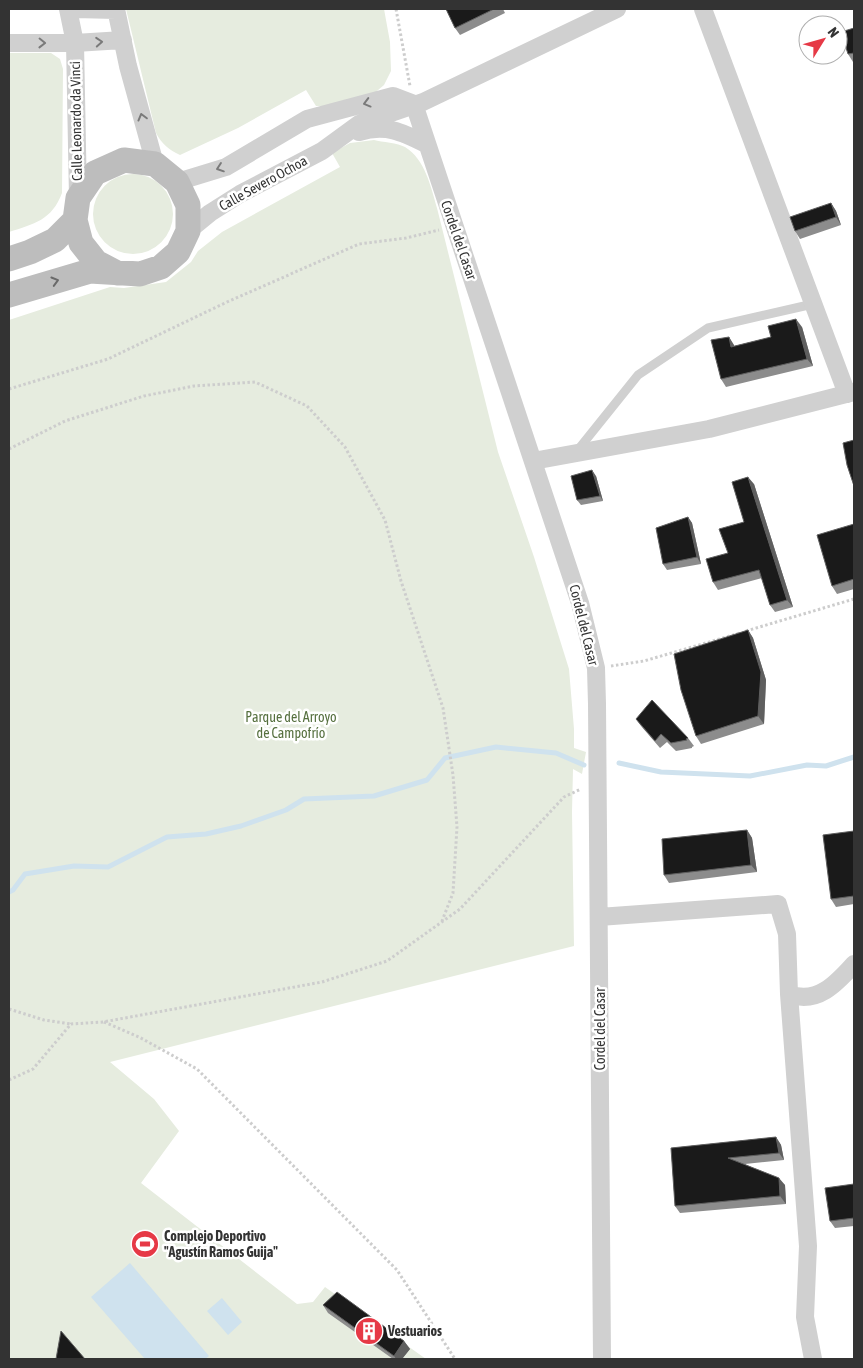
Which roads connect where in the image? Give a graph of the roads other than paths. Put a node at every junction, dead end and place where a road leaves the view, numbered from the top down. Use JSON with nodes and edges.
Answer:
{"nodes":[{"id":1,"x":68,"y":9,"type":"edge"},
{"id":2,"x":75,"y":9,"type":"edge"},
{"id":3,"x":116,"y":9,"type":"edge"},
{"id":4,"x":617,"y":9,"type":"edge"},
{"id":5,"x":703,"y":9,"type":"edge"},
{"id":6,"x":123,"y":40,"type":"junction"},
{"id":7,"x":9,"y":42,"type":"edge"},
{"id":8,"x":75,"y":43,"type":"junction"},
{"id":9,"x":414,"y":104,"type":"junction"},
{"id":10,"x":326,"y":114,"type":"junction"},
{"id":11,"x":339,"y":138,"type":"junction"},
{"id":12,"x":426,"y":144,"type":"junction"},
{"id":13,"x":155,"y":164,"type":"junction"},
{"id":14,"x":177,"y":182,"type":"junction"},
{"id":15,"x":76,"y":209,"type":"junction"},
{"id":16,"x":188,"y":231,"type":"junction"},
{"id":17,"x":9,"y":259,"type":"edge"},
{"id":18,"x":117,"y":273,"type":"junction"},
{"id":19,"x":9,"y":295,"type":"edge"},
{"id":20,"x":813,"y":304,"type":"junction"},
{"id":21,"x":851,"y":393,"type":"edge"},
{"id":22,"x":576,"y":453,"type":"junction"},
{"id":23,"x":533,"y":461,"type":"junction"},
{"id":24,"x":599,"y":917,"type":"junction"},
{"id":25,"x":854,"y":964,"type":"edge"},
{"id":26,"x":789,"y":994,"type":"junction"},
{"id":27,"x":602,"y":1359,"type":"edge"},
{"id":28,"x":812,"y":1359,"type":"edge"}],
"edges":[{"from":1,"to":8,"type":"street","name":"Calle Leonardo da Vinci"},
{"from":2,"to":3,"type":"street"},
{"from":3,"to":6,"type":"street"},
{"from":4,"to":9,"type":"street","name":"Calle Severo Ochoa"},
{"from":5,"to":20,"type":"street"},
{"from":8,"to":6,"type":"street","name":"Calle Leonardo da Vinci","one_way":true},
{"from":13,"to":6,"type":"street","one_way":true},
{"from":7,"to":8,"type":"street","one_way":true},
{"from":8,"to":15,"type":"street","name":"Calle Leonardo da Vinci"},
{"from":9,"to":10,"type":"street","one_way":true},
{"from":9,"to":11,"type":"street","name":"Calle Severo Ochoa"},
{"from":9,"to":12,"type":"street","name":"Cordel del Casar"},
{"from":10,"to":11,"type":"street"},
{"from":10,"to":14,"type":"street","one_way":true},
{"from":11,"to":12,"type":"street","name":"Calle Severo Ochoa"},
{"from":11,"to":16,"type":"street","name":"Calle Severo Ochoa"},
{"from":12,"to":23,"type":"street","name":"Cordel del Casar"},
{"from":13,"to":14,"type":"main road"},
{"from":13,"to":15,"type":"main road"},
{"from":14,"to":16,"type":"main road"},
{"from":15,"to":17,"type":"main road"},
{"from":15,"to":18,"type":"main road"},
{"from":16,"to":18,"type":"main road"},
{"from":19,"to":18,"type":"main road","one_way":true},
{"from":20,"to":21,"type":"street"},
{"from":20,"to":22,"type":"lane"},
{"from":21,"to":22,"type":"street"},
{"from":22,"to":23,"type":"street"},
{"from":23,"to":24,"type":"street","name":"Cordel del Casar"},
{"from":24,"to":26,"type":"street"},
{"from":24,"to":27,"type":"street","name":"Cordel del Casar"},
{"from":25,"to":26,"type":"street"},
{"from":26,"to":28,"type":"street"}]}
